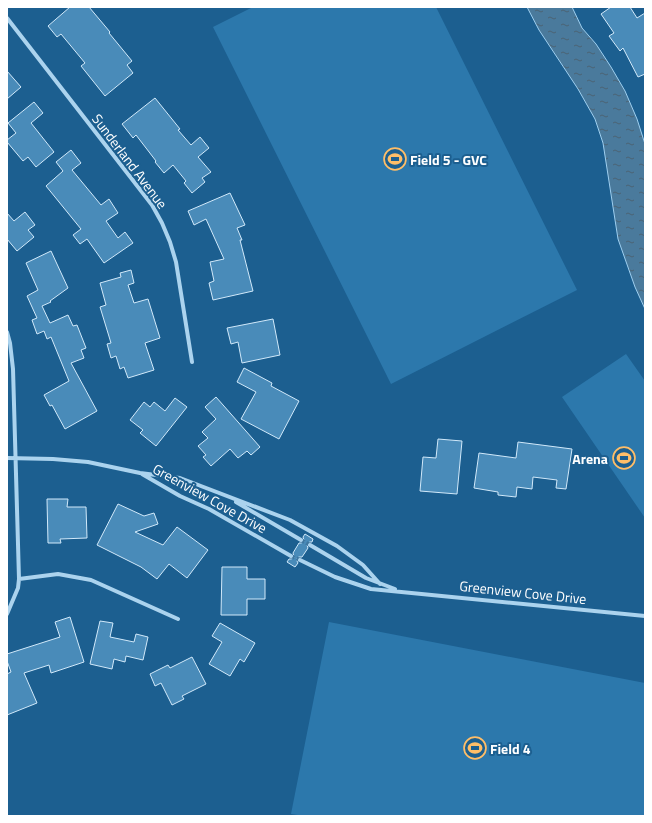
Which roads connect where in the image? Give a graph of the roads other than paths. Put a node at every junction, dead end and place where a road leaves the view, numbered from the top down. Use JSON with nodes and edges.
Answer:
{"nodes":[{"id":1,"x":7,"y":18,"type":"edge"},
{"id":2,"x":7,"y":332,"type":"edge"},
{"id":3,"x":192,"y":362,"type":"dead end"},
{"id":4,"x":7,"y":458,"type":"edge"},
{"id":5,"x":15,"y":458,"type":"junction"},
{"id":6,"x":140,"y":473,"type":"junction"},
{"id":7,"x":225,"y":495,"type":"junction"},
{"id":8,"x":301,"y":540,"type":"tunnel mouth"},
{"id":9,"x":310,"y":545,"type":"tunnel mouth"},
{"id":10,"x":291,"y":556,"type":"tunnel mouth"},
{"id":11,"x":300,"y":560,"type":"tunnel mouth"},
{"id":12,"x":19,"y":579,"type":"junction"},
{"id":13,"x":380,"y":584,"type":"junction"},
{"id":14,"x":400,"y":591,"type":"junction"},
{"id":15,"x":7,"y":614,"type":"edge"},
{"id":16,"x":645,"y":616,"type":"edge"},
{"id":17,"x":178,"y":619,"type":"dead end"}],
"edges":[{"from":1,"to":3,"type":"street","name":"Sunderland Avenue"},
{"from":2,"to":5,"type":"street"},
{"from":4,"to":5,"type":"street","name":"Greenview Cove Drive"},
{"from":5,"to":6,"type":"street","name":"Greenview Cove Drive"},
{"from":5,"to":12,"type":"street"},
{"from":6,"to":7,"type":"street","name":"Greenview Cove Drive"},
{"from":6,"to":10,"type":"street","name":"Greenview Cove Drive"},
{"from":7,"to":8,"type":"street","name":"Greenview Cove Drive"},
{"from":7,"to":13,"type":"street","name":"Greenview Cove Drive"},
{"from":9,"to":13,"type":"street","name":"Greenview Cove Drive"},
{"from":11,"to":14,"type":"street","name":"Greenview Cove Drive"},
{"from":12,"to":15,"type":"street"},
{"from":12,"to":17,"type":"street"},
{"from":13,"to":14,"type":"street","name":"Greenview Cove Drive"},
{"from":14,"to":16,"type":"street","name":"Greenview Cove Drive"}]}
